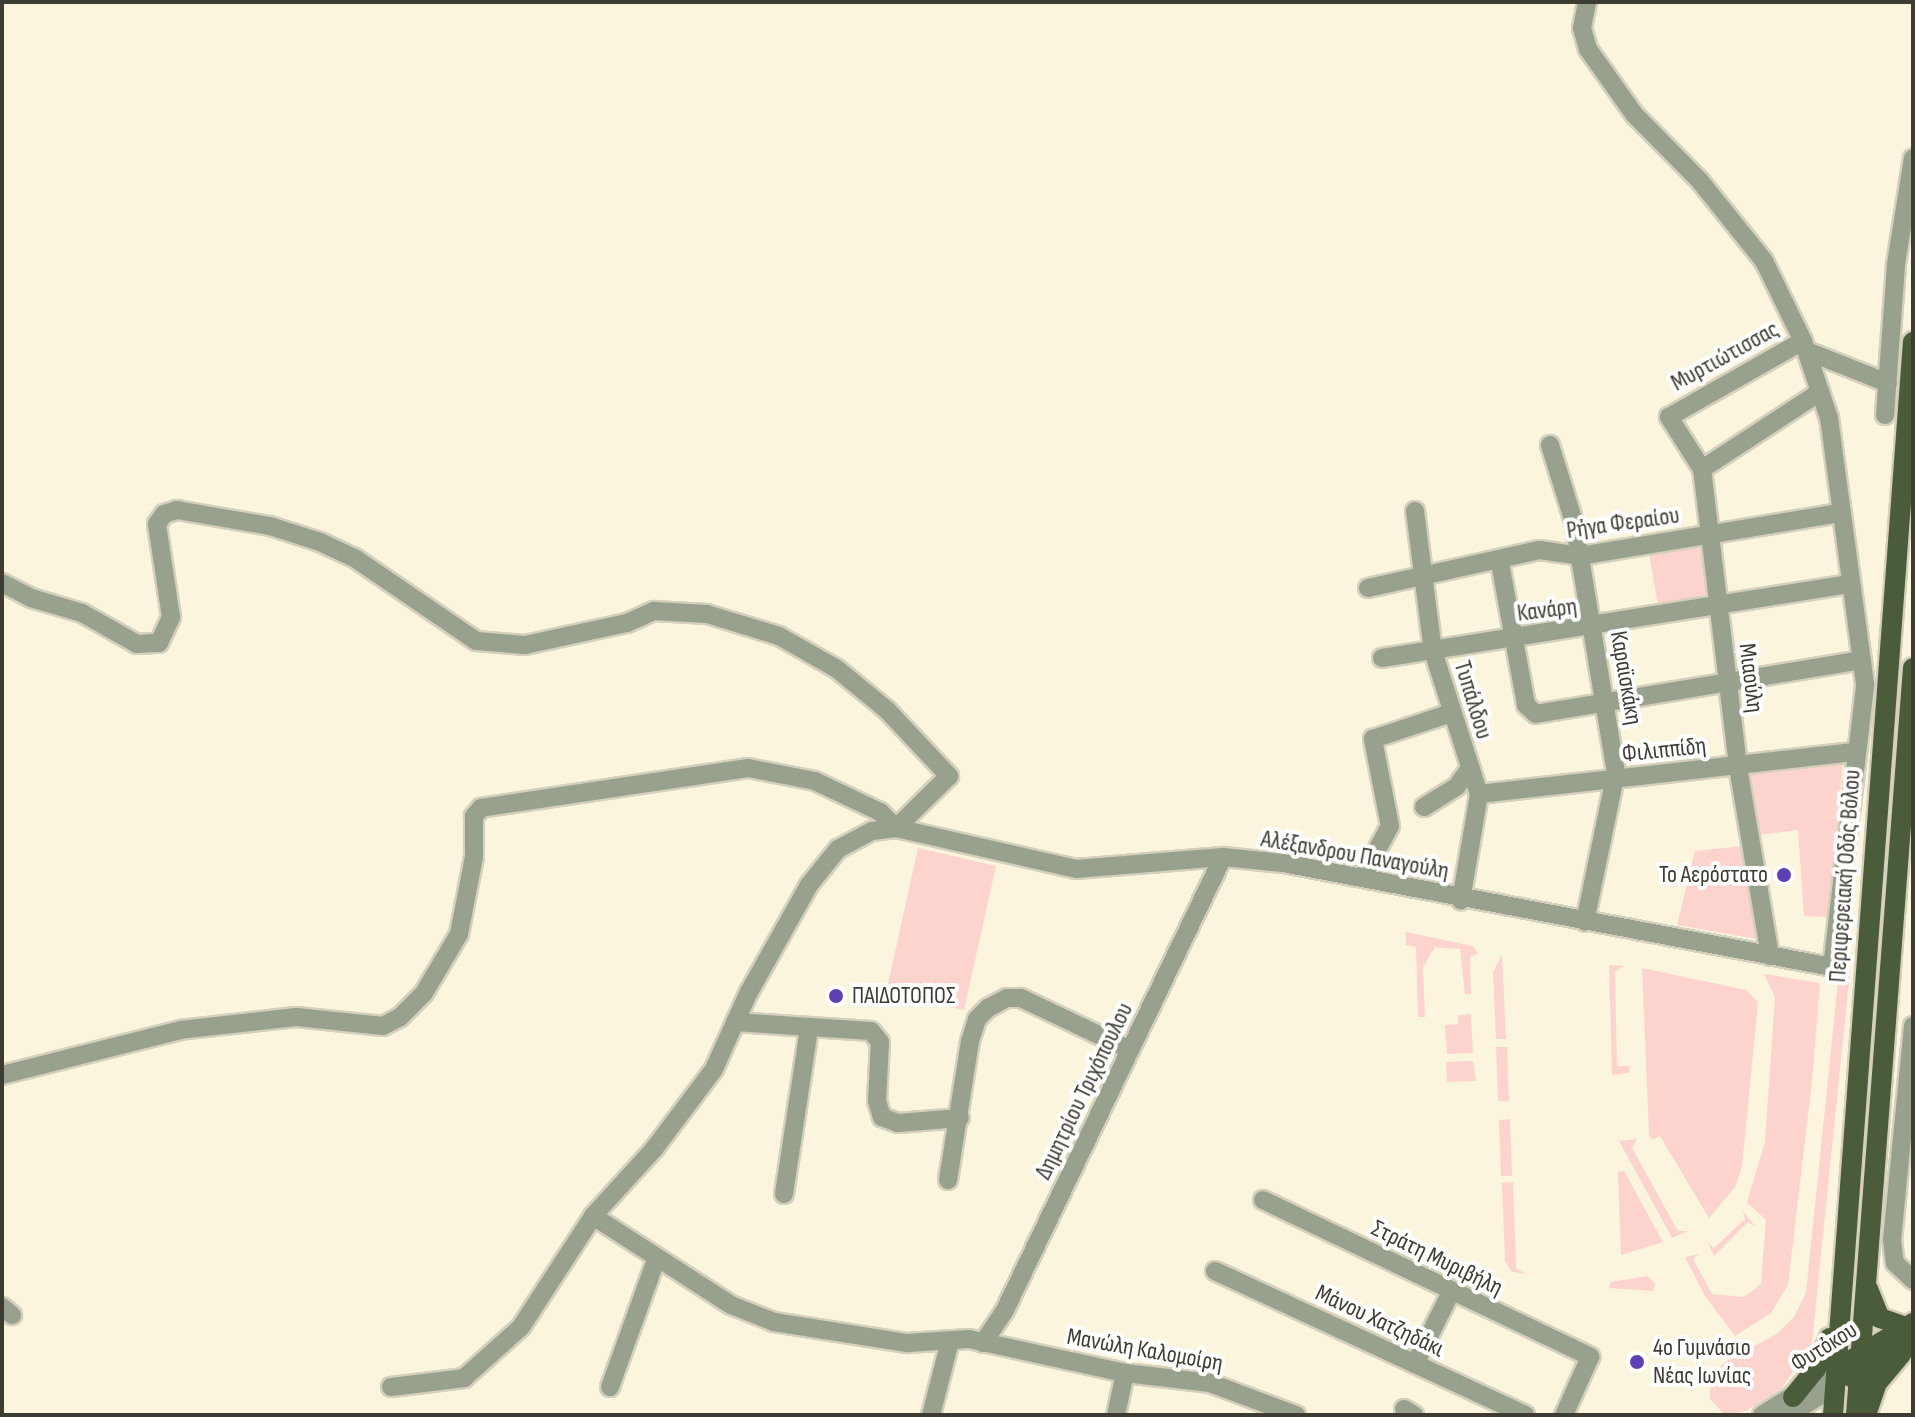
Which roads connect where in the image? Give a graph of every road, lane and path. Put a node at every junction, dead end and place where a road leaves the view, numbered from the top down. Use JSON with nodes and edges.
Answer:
{"nodes":[{"id":1,"x":1587,"y":2,"type":"edge"},
{"id":2,"x":1913,"y":158,"type":"edge"},
{"id":3,"x":1913,"y":342,"type":"edge"},
{"id":4,"x":1805,"y":346,"type":"junction"},
{"id":5,"x":1888,"y":383,"type":"junction"},
{"id":6,"x":1820,"y":392,"type":"junction"},
{"id":7,"x":1670,"y":414,"type":"joint"},
{"id":8,"x":1885,"y":415,"type":"dead end"},
{"id":9,"x":1550,"y":445,"type":"dead end"},
{"id":10,"x":1702,"y":469,"type":"junction"},
{"id":11,"x":1415,"y":511,"type":"dead end"},
{"id":12,"x":1841,"y":513,"type":"junction"},
{"id":13,"x":1709,"y":534,"type":"junction"},
{"id":14,"x":1580,"y":556,"type":"junction"},
{"id":15,"x":1500,"y":563,"type":"junction"},
{"id":16,"x":1421,"y":579,"type":"junction"},
{"id":17,"x":2,"y":583,"type":"edge"},
{"id":18,"x":1850,"y":584,"type":"junction"},
{"id":19,"x":1368,"y":588,"type":"dead end"},
{"id":20,"x":1718,"y":609,"type":"junction"},
{"id":21,"x":1593,"y":628,"type":"junction"},
{"id":22,"x":1513,"y":638,"type":"junction"},
{"id":23,"x":1433,"y":651,"type":"junction"},
{"id":24,"x":1382,"y":658,"type":"dead end"},
{"id":25,"x":1862,"y":660,"type":"junction"},
{"id":26,"x":1913,"y":668,"type":"edge"},
{"id":27,"x":1729,"y":681,"type":"junction"},
{"id":28,"x":1606,"y":702,"type":"junction"},
{"id":29,"x":1451,"y":713,"type":"junction"},
{"id":30,"x":1854,"y":752,"type":"junction"},
{"id":31,"x":1738,"y":766,"type":"junction"},
{"id":32,"x":1470,"y":768,"type":"junction"},
{"id":33,"x":1615,"y":779,"type":"junction"},
{"id":34,"x":1479,"y":794,"type":"junction"},
{"id":35,"x":1424,"y":807,"type":"dead end"},
{"id":36,"x":896,"y":828,"type":"junction"},
{"id":37,"x":1223,"y":857,"type":"junction"},
{"id":38,"x":1362,"y":878,"type":"junction"},
{"id":39,"x":1461,"y":900,"type":"junction"},
{"id":40,"x":1585,"y":922,"type":"junction"},
{"id":41,"x":1770,"y":956,"type":"junction"},
{"id":42,"x":735,"y":1022,"type":"junction"},
{"id":43,"x":1913,"y":1026,"type":"edge"},
{"id":44,"x":809,"y":1029,"type":"junction"},
{"id":45,"x":1912,"y":1045,"type":"edge"},
{"id":46,"x":1130,"y":1050,"type":"junction"},
{"id":47,"x":2,"y":1075,"type":"edge"},
{"id":48,"x":960,"y":1118,"type":"junction"},
{"id":49,"x":1907,"y":1128,"type":"edge"},
{"id":50,"x":948,"y":1180,"type":"dead end"},
{"id":51,"x":784,"y":1194,"type":"dead end"},
{"id":52,"x":1263,"y":1200,"type":"dead end"},
{"id":53,"x":593,"y":1216,"type":"junction"},
{"id":54,"x":656,"y":1260,"type":"junction"},
{"id":55,"x":1215,"y":1271,"type":"dead end"},
{"id":56,"x":1864,"y":1277,"type":"junction"},
{"id":57,"x":1913,"y":1280,"type":"edge"},
{"id":58,"x":1451,"y":1292,"type":"junction"},
{"id":59,"x":1837,"y":1319,"type":"junction"},
{"id":60,"x":1911,"y":1334,"type":"edge"},
{"id":61,"x":950,"y":1341,"type":"junction"},
{"id":62,"x":983,"y":1343,"type":"junction"},
{"id":63,"x":1415,"y":1364,"type":"junction"},
{"id":64,"x":1858,"y":1364,"type":"junction"},
{"id":65,"x":1125,"y":1373,"type":"junction"},
{"id":66,"x":1834,"y":1379,"type":"junction"},
{"id":67,"x":391,"y":1387,"type":"dead end"},
{"id":68,"x":610,"y":1387,"type":"dead end"},
{"id":69,"x":1790,"y":1406,"type":"edge"},
{"id":70,"x":931,"y":1415,"type":"edge"},
{"id":71,"x":1116,"y":1415,"type":"edge"},
{"id":72,"x":1296,"y":1415,"type":"edge"},
{"id":73,"x":1525,"y":1415,"type":"edge"},
{"id":74,"x":1564,"y":1415,"type":"edge"},
{"id":75,"x":1762,"y":1415,"type":"edge"},
{"id":76,"x":1833,"y":1415,"type":"edge"},
{"id":77,"x":1856,"y":1415,"type":"edge"},
{"id":78,"x":1866,"y":1415,"type":"edge"}],
"edges":[{"from":1,"to":4,"type":"street"},
{"from":2,"to":5,"type":"street"},
{"from":3,"to":59,"type":"main road","name":"Περιφερειακή Οδός Βόλου"},
{"from":4,"to":5,"type":"street"},
{"from":4,"to":6,"type":"street"},
{"from":4,"to":7,"type":"street","name":"Μυρτιώτισσας"},
{"from":5,"to":8,"type":"street"},
{"from":6,"to":10,"type":"street"},
{"from":6,"to":12,"type":"street"},
{"from":7,"to":10,"type":"street","name":"Μιαούλη"},
{"from":9,"to":14,"type":"street","name":"Καραϊσκάκη"},
{"from":10,"to":13,"type":"street","name":"Μιαούλη"},
{"from":11,"to":16,"type":"street","name":"Τυπάλδου"},
{"from":12,"to":13,"type":"street","name":"Ρήγα Φεραίου"},
{"from":12,"to":18,"type":"street"},
{"from":13,"to":14,"type":"street","name":"Ρήγα Φεραίου"},
{"from":13,"to":20,"type":"street","name":"Μιαούλη"},
{"from":14,"to":15,"type":"street","name":"Ρήγα Φεραίου"},
{"from":14,"to":21,"type":"street","name":"Καραϊσκάκη"},
{"from":15,"to":16,"type":"street","name":"Ρήγα Φεραίου"},
{"from":15,"to":22,"type":"street"},
{"from":16,"to":19,"type":"street","name":"Ρήγα Φεραίου"},
{"from":16,"to":23,"type":"street","name":"Τυπάλδου"},
{"from":17,"to":36,"type":"street"},
{"from":18,"to":20,"type":"street","name":"Κανάρη"},
{"from":18,"to":25,"type":"street"},
{"from":20,"to":21,"type":"street","name":"Κανάρη"},
{"from":20,"to":27,"type":"street","name":"Μιαούλη"},
{"from":21,"to":22,"type":"street","name":"Κανάρη"},
{"from":21,"to":28,"type":"street","name":"Καραϊσκάκη"},
{"from":22,"to":23,"type":"street","name":"Κανάρη"},
{"from":22,"to":28,"type":"street"},
{"from":23,"to":24,"type":"street","name":"Κανάρη"},
{"from":23,"to":29,"type":"street","name":"Τυπάλδου"},
{"from":25,"to":27,"type":"street"},
{"from":25,"to":30,"type":"street"},
{"from":26,"to":56,"type":"main road","name":"Περιφερειακή Οδός Βόλου"},
{"from":27,"to":28,"type":"street"},
{"from":27,"to":31,"type":"street","name":"Μιαούλη"},
{"from":28,"to":33,"type":"street","name":"Καραϊσκάκη"},
{"from":29,"to":32,"type":"street","name":"Τυπάλδου"},
{"from":29,"to":38,"type":"street"},
{"from":30,"to":31,"type":"street","name":"Φιλιππίδη"},
{"from":30,"to":41,"type":"street","name":"Αλέξανδρου Παναγούλη"},
{"from":31,"to":33,"type":"street","name":"Φιλιππίδη"},
{"from":31,"to":41,"type":"street","name":"Μιαούλη"},
{"from":32,"to":34,"type":"street","name":"Τυπάλδου"},
{"from":32,"to":35,"type":"street"},
{"from":33,"to":34,"type":"street","name":"Φιλιππίδη"},
{"from":33,"to":40,"type":"street","name":"Καραϊσκάκη"},
{"from":34,"to":39,"type":"street","name":"Τυπάλδου"},
{"from":36,"to":37,"type":"street","name":"Αλέξανδρου Παναγούλη"},
{"from":36,"to":42,"type":"street","name":"Αλέξανδρου Παναγούλη"},
{"from":36,"to":47,"type":"street"},
{"from":37,"to":38,"type":"street","name":"Αλέξανδρου Παναγούλη"},
{"from":37,"to":46,"type":"street","name":"Δημητρίου Τριχόπουλου"},
{"from":38,"to":39,"type":"street","name":"Αλέξανδρου Παναγούλη"},
{"from":39,"to":40,"type":"street","name":"Αλέξανδρου Παναγούλη"},
{"from":40,"to":41,"type":"street","name":"Αλέξανδρου Παναγούλη"},
{"from":42,"to":44,"type":"street"},
{"from":42,"to":53,"type":"street","name":"Αλέξανδρου Παναγούλη"},
{"from":43,"to":45,"type":"street"},
{"from":44,"to":48,"type":"street"},
{"from":44,"to":51,"type":"street"},
{"from":45,"to":49,"type":"street"},
{"from":46,"to":48,"type":"street"},
{"from":46,"to":62,"type":"street","name":"Δημητρίου Τριχόπουλου"},
{"from":48,"to":50,"type":"street"},
{"from":49,"to":57,"type":"street"},
{"from":52,"to":58,"type":"street","name":"Στράτη Μυριβήλη"},
{"from":53,"to":54,"type":"street","name":"Μανώλη Καλομοίρη"},
{"from":53,"to":67,"type":"street","name":"Αλέξανδρου Παναγούλη"},
{"from":54,"to":61,"type":"street","name":"Μανώλη Καλομοίρη"},
{"from":54,"to":68,"type":"street"},
{"from":55,"to":63,"type":"street","name":"Μάνου Χατζηδάκι"},
{"from":56,"to":60,"type":"main road"},
{"from":56,"to":64,"type":"main road","name":"Περιφερειακή Οδός Βόλου"},
{"from":58,"to":63,"type":"street"},
{"from":58,"to":74,"type":"street","name":"Στράτη Μυριβήλη"},
{"from":59,"to":66,"type":"main road","name":"Περιφερειακή Οδός Βόλου"},
{"from":59,"to":69,"type":"main road"},
{"from":60,"to":64,"type":"main road","name":"Φυτόκου"},
{"from":60,"to":78,"type":"main road"},
{"from":61,"to":62,"type":"street","name":"Μανώλη Καλομοίρη"},
{"from":61,"to":70,"type":"street"},
{"from":62,"to":65,"type":"street","name":"Μανώλη Καλομοίρη"},
{"from":63,"to":73,"type":"street","name":"Μάνου Χατζηδάκι"},
{"from":64,"to":66,"type":"main road","name":"Φυτόκου"},
{"from":64,"to":77,"type":"main road","name":"Περιφερειακή Οδός Βόλου"},
{"from":65,"to":71,"type":"street"},
{"from":65,"to":72,"type":"street","name":"Μανώλη Καλομοίρη"},
{"from":66,"to":69,"type":"street","name":"Φυτόκου"},
{"from":66,"to":76,"type":"main road","name":"Περιφερειακή Οδός Βόλου"},
{"from":69,"to":75,"type":"street","name":"Φυτόκου"}]}
